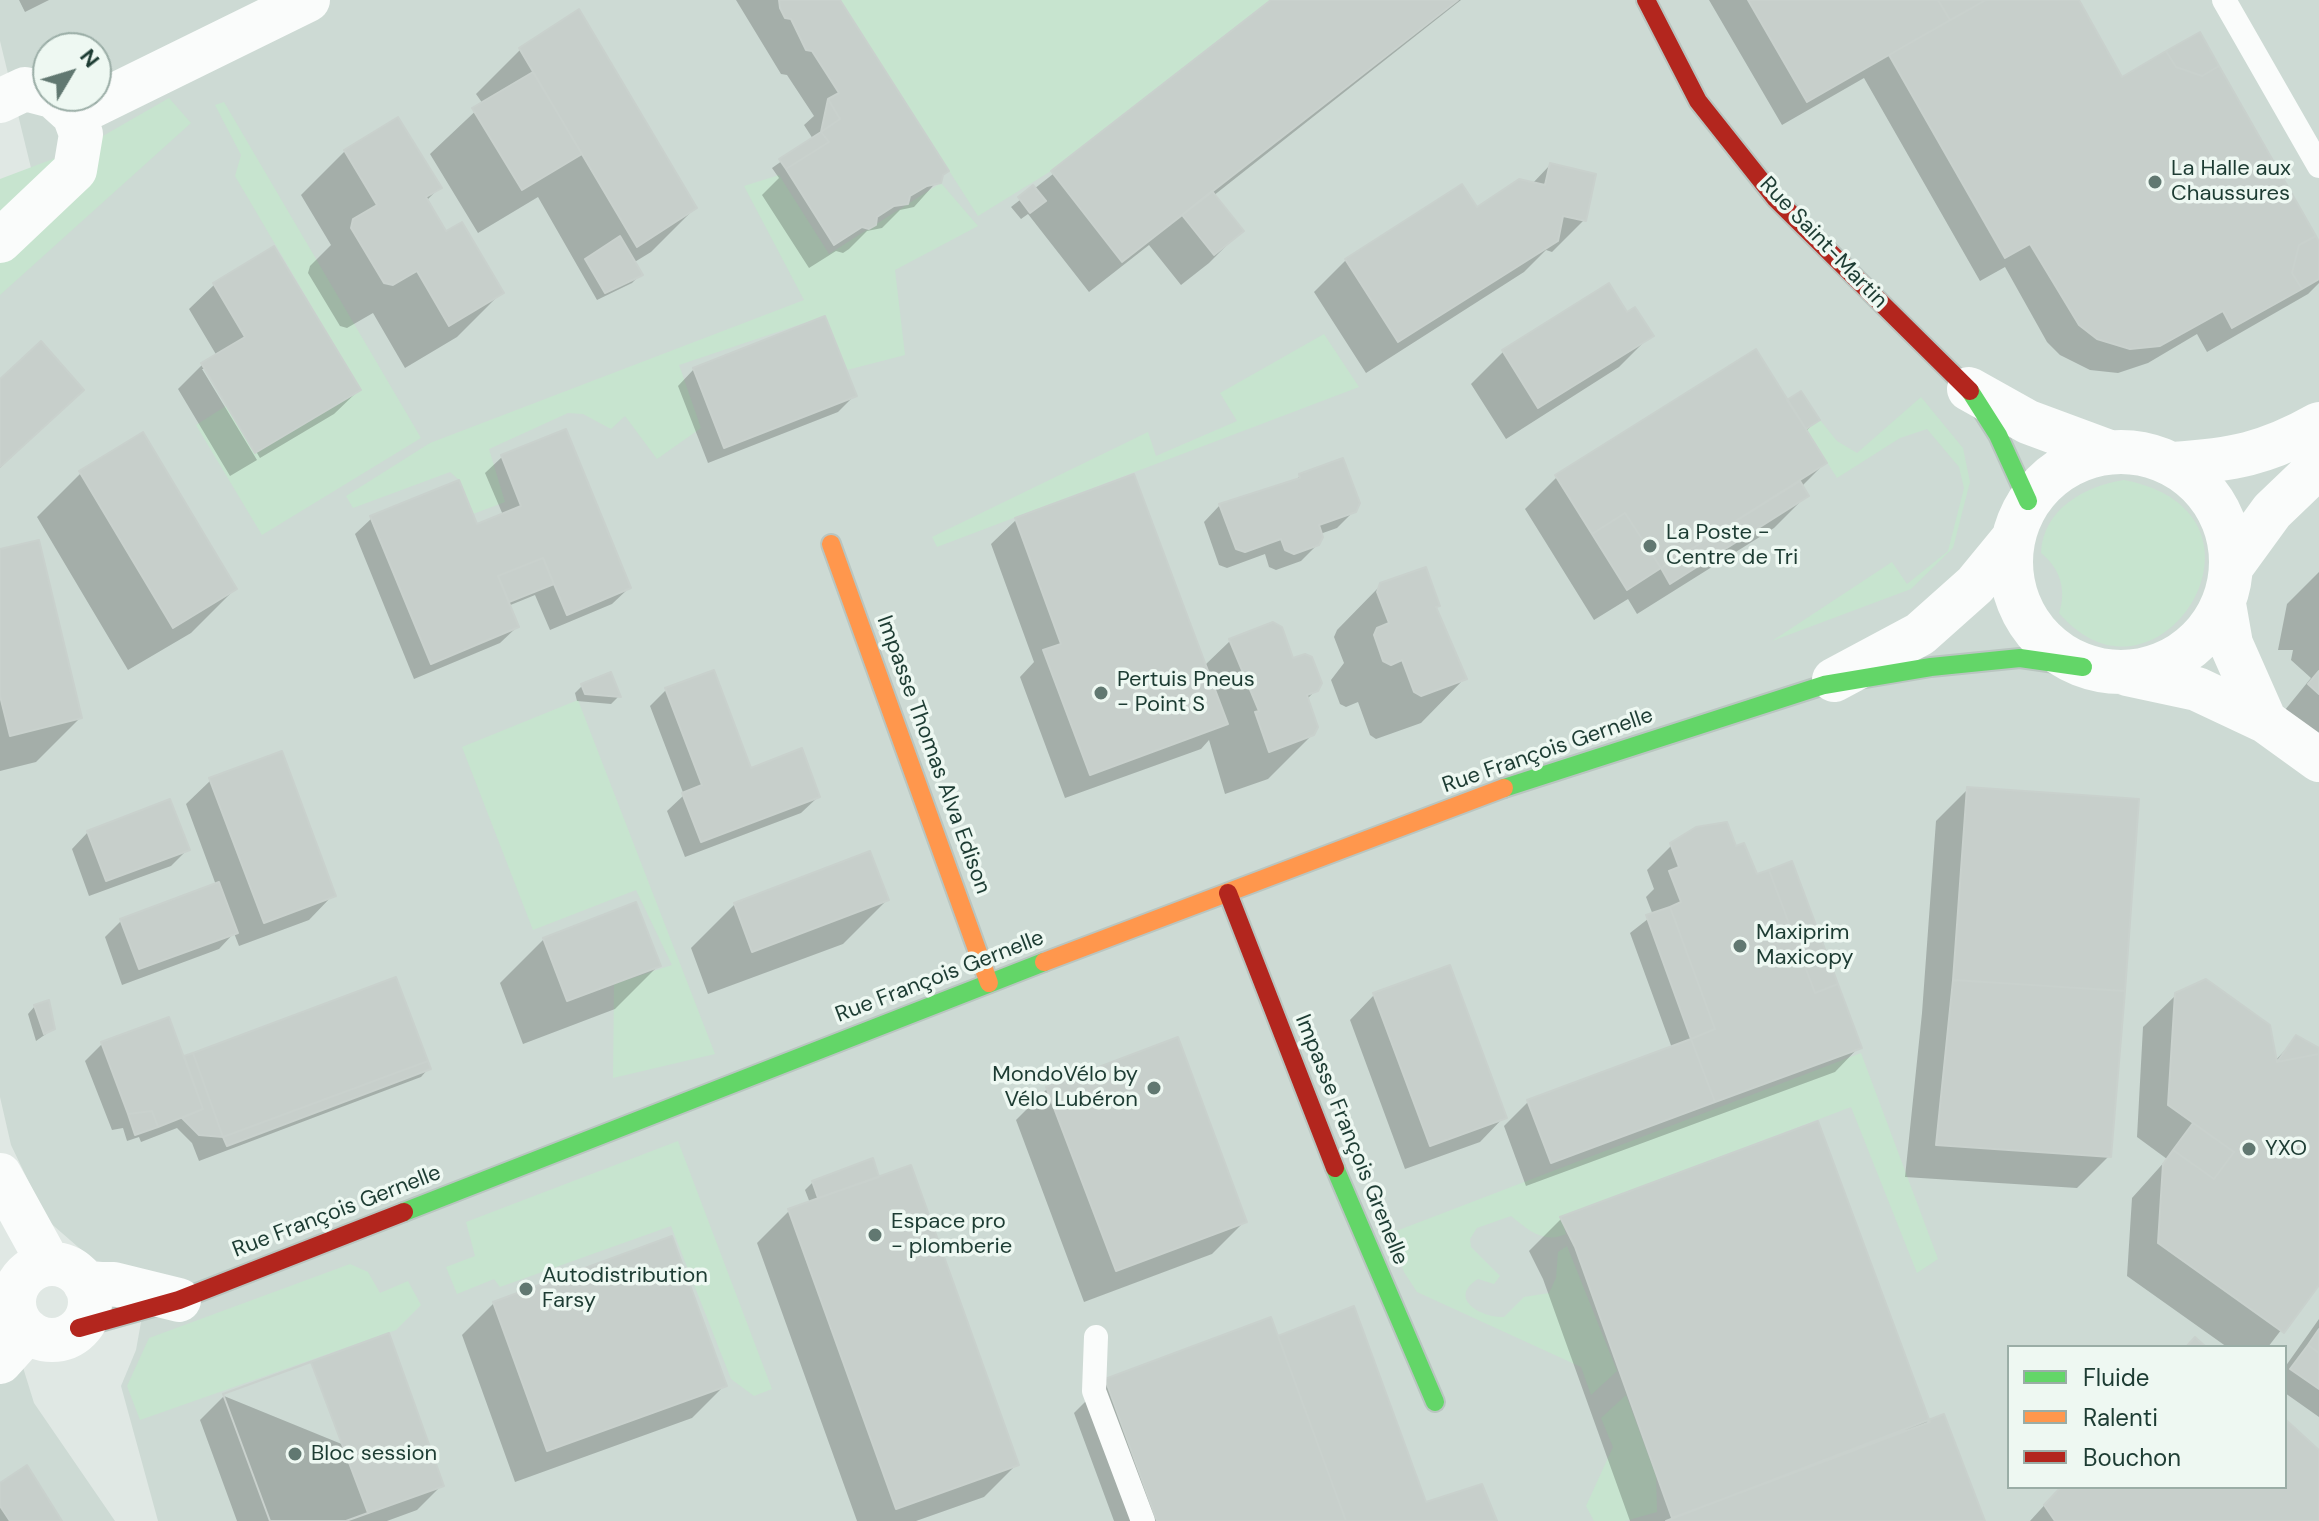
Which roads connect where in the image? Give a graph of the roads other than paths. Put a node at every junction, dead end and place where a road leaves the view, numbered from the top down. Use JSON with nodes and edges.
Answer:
{"nodes":[{"id":1,"x":308,"y":0,"type":"edge"},
{"id":2,"x":1646,"y":0,"type":"edge"},
{"id":3,"x":2224,"y":0,"type":"edge"},
{"id":4,"x":112,"y":80,"type":"edge"},
{"id":5,"x":32,"y":92,"type":"edge"},
{"id":6,"x":0,"y":101,"type":"edge"},
{"id":7,"x":66,"y":112,"type":"edge"},
{"id":8,"x":2319,"y":166,"type":"edge"},
{"id":9,"x":0,"y":241,"type":"edge"},
{"id":10,"x":1969,"y":389,"type":"junction"},
{"id":11,"x":2319,"y":424,"type":"edge"},
{"id":12,"x":2109,"y":452,"type":"junction"},
{"id":13,"x":2172,"y":464,"type":"junction"},
{"id":14,"x":2319,"y":466,"type":"edge"},
{"id":15,"x":2020,"y":520,"type":"junction"},
{"id":16,"x":831,"y":544,"type":"dead end"},
{"id":17,"x":2228,"y":585,"type":"junction"},
{"id":18,"x":2104,"y":670,"type":"junction"},
{"id":19,"x":1824,"y":685,"type":"junction"},
{"id":20,"x":2265,"y":721,"type":"junction"},
{"id":21,"x":2319,"y":760,"type":"edge"},
{"id":22,"x":1228,"y":893,"type":"junction"},
{"id":23,"x":989,"y":983,"type":"junction"},
{"id":24,"x":0,"y":1175,"type":"edge"},
{"id":25,"x":0,"y":1202,"type":"edge"},
{"id":26,"x":50,"y":1278,"type":"junction"},
{"id":27,"x":179,"y":1300,"type":"junction"},
{"id":28,"x":79,"y":1328,"type":"junction"},
{"id":29,"x":1096,"y":1337,"type":"dead end"},
{"id":30,"x":14,"y":1346,"type":"edge"},
{"id":31,"x":1435,"y":1402,"type":"dead end"},
{"id":32,"x":1143,"y":1521,"type":"edge"}],
"edges":[{"from":1,"to":4,"type":"street"},
{"from":2,"to":10,"type":"street","name":"Rue Saint-Martin"},
{"from":3,"to":8,"type":"lane"},
{"from":5,"to":6,"type":"street"},
{"from":7,"to":9,"type":"street"},
{"from":10,"to":12,"type":"street","name":"Rue Saint-Martin"},
{"from":10,"to":15,"type":"street","name":"Rue Saint-Martin"},
{"from":11,"to":13,"type":"street"},
{"from":12,"to":13,"type":"street"},
{"from":12,"to":15,"type":"street"},
{"from":13,"to":17,"type":"street"},
{"from":14,"to":17,"type":"street"},
{"from":15,"to":18,"type":"street"},
{"from":15,"to":19,"type":"street"},
{"from":16,"to":23,"type":"street","name":"Impasse Thomas Alva Edison"},
{"from":17,"to":18,"type":"street"},
{"from":17,"to":20,"type":"street"},
{"from":18,"to":19,"type":"street","name":"Rue François Gernelle"},
{"from":18,"to":20,"type":"street"},
{"from":19,"to":22,"type":"street","name":"Rue François Gernelle"},
{"from":20,"to":21,"type":"street"},
{"from":22,"to":23,"type":"street","name":"Rue François Gernelle"},
{"from":22,"to":31,"type":"street","name":"Impasse François Grenelle"},
{"from":23,"to":27,"type":"street","name":"Rue François Gernelle"},
{"from":24,"to":26,"type":"street"},
{"from":25,"to":26,"type":"street"},
{"from":26,"to":27,"type":"street"},
{"from":26,"to":28,"type":"street"},
{"from":26,"to":30,"type":"street"},
{"from":27,"to":28,"type":"street","name":"Rue François Gernelle"},
{"from":28,"to":30,"type":"street"},
{"from":29,"to":32,"type":"lane"}]}
